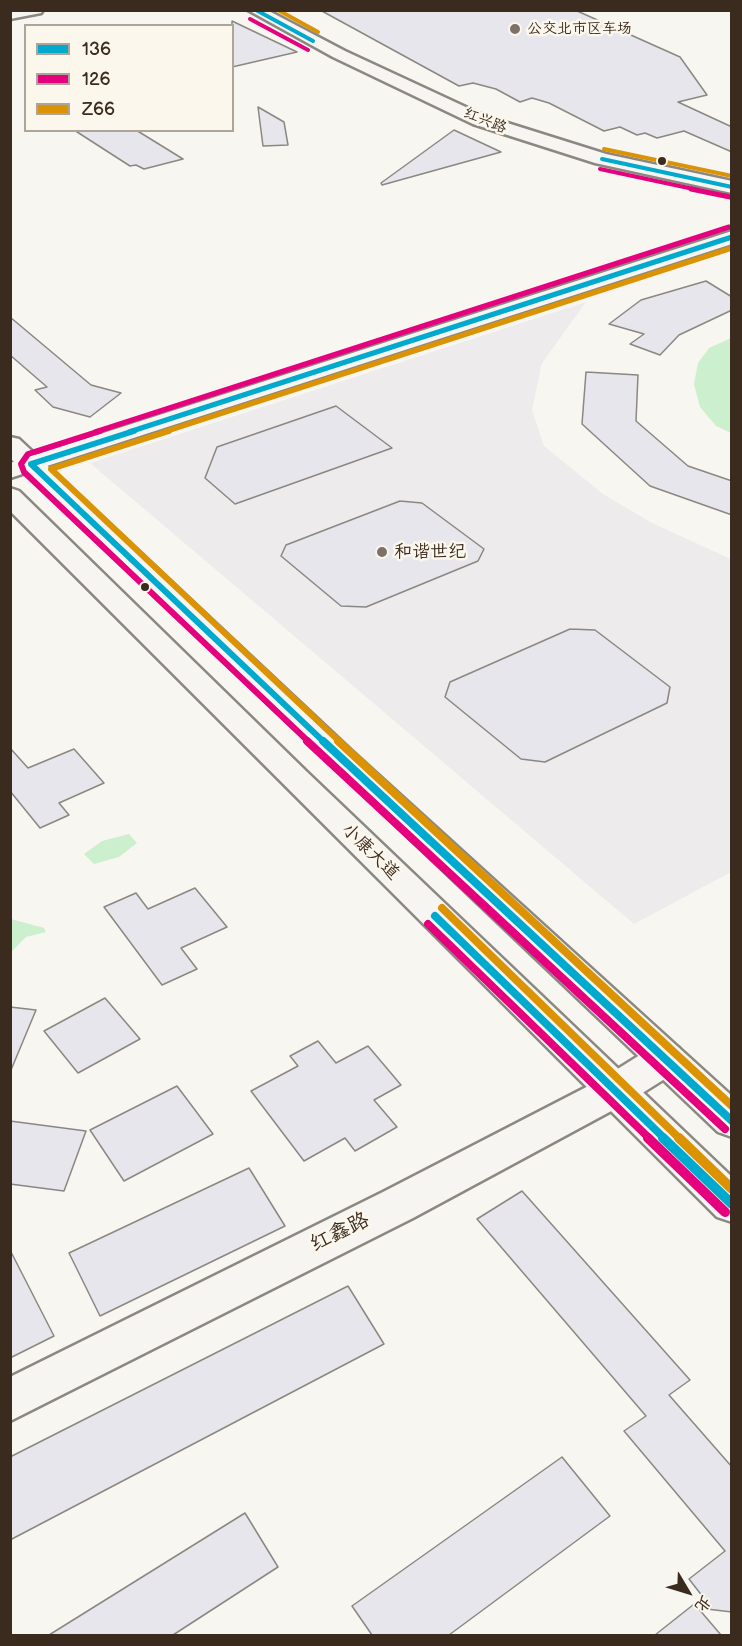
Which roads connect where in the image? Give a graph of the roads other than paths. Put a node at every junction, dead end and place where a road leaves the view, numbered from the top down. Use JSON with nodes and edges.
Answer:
{"nodes":[{"id":1,"x":36,"y":10,"type":"edge"},
{"id":2,"x":255,"y":10,"type":"edge"},
{"id":3,"x":10,"y":15,"type":"edge"},
{"id":4,"x":732,"y":187,"type":"edge"},
{"id":5,"x":732,"y":237,"type":"edge"},
{"id":6,"x":17,"y":460,"type":"edge"},
{"id":7,"x":10,"y":496,"type":"edge"},
{"id":8,"x":665,"y":1059,"type":"junction"},
{"id":9,"x":614,"y":1091,"type":"junction"},
{"id":10,"x":732,"y":1121,"type":"edge"},
{"id":11,"x":732,"y":1204,"type":"edge"},
{"id":12,"x":10,"y":1400,"type":"edge"}],
"edges":[{"from":1,"to":3,"type":"street"},
{"from":2,"to":4,"type":"street","name":"红兴路"},
{"from":5,"to":6,"type":"street"},
{"from":6,"to":8,"type":"street"},
{"from":7,"to":9,"type":"street","name":"小康大道"},
{"from":8,"to":9,"type":"street","name":"红鑫路"},
{"from":8,"to":10,"type":"street"},
{"from":9,"to":11,"type":"street","name":"小康大道"},
{"from":9,"to":12,"type":"street","name":"红鑫路"}]}
